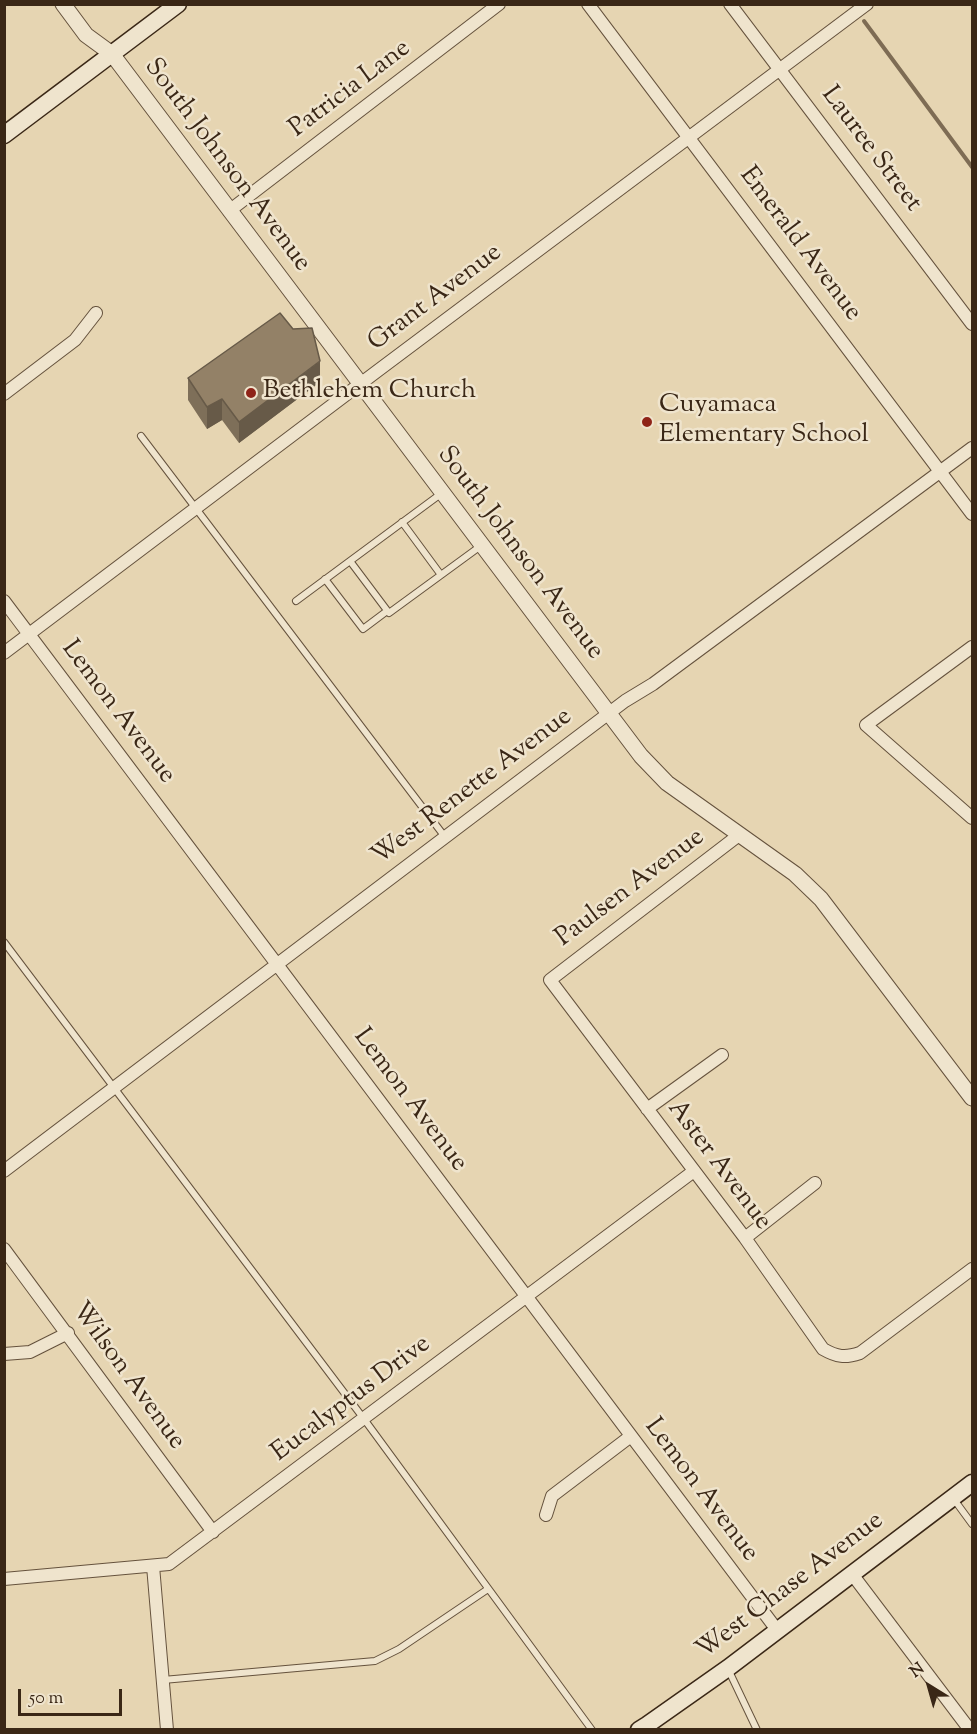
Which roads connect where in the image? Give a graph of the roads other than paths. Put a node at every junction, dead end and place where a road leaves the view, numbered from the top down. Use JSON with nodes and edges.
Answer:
{"nodes":[{"id":1,"x":63,"y":4,"type":"edge"},
{"id":2,"x":178,"y":4,"type":"edge"},
{"id":3,"x":499,"y":4,"type":"edge"},
{"id":4,"x":588,"y":4,"type":"edge"},
{"id":5,"x":730,"y":4,"type":"edge"},
{"id":6,"x":867,"y":4,"type":"edge"},
{"id":7,"x":112,"y":54,"type":"junction"},
{"id":8,"x":781,"y":70,"type":"junction"},
{"id":9,"x":4,"y":135,"type":"edge"},
{"id":10,"x":690,"y":138,"type":"junction"},
{"id":11,"x":229,"y":211,"type":"junction"},
{"id":12,"x":96,"y":313,"type":"dead end"},
{"id":13,"x":972,"y":324,"type":"edge"},
{"id":14,"x":360,"y":384,"type":"junction"},
{"id":15,"x":4,"y":394,"type":"edge"},
{"id":16,"x":141,"y":436,"type":"dead end"},
{"id":17,"x":972,"y":448,"type":"edge"},
{"id":18,"x":941,"y":472,"type":"junction"},
{"id":19,"x":442,"y":492,"type":"junction"},
{"id":20,"x":195,"y":508,"type":"junction"},
{"id":21,"x":972,"y":514,"type":"edge"},
{"id":22,"x":402,"y":522,"type":"junction"},
{"id":23,"x":482,"y":545,"type":"junction"},
{"id":24,"x":350,"y":561,"type":"junction"},
{"id":25,"x":441,"y":575,"type":"junction"},
{"id":26,"x":325,"y":579,"type":"junction"},
{"id":27,"x":4,"y":601,"type":"edge"},
{"id":28,"x":296,"y":601,"type":"dead end"},
{"id":29,"x":387,"y":610,"type":"junction"},
{"id":30,"x":30,"y":634,"type":"junction"},
{"id":31,"x":972,"y":647,"type":"edge"},
{"id":32,"x":4,"y":653,"type":"edge"},
{"id":33,"x":608,"y":713,"type":"junction"},
{"id":34,"x":972,"y":818,"type":"edge"},
{"id":35,"x":739,"y":835,"type":"junction"},
{"id":36,"x":446,"y":837,"type":"junction"},
{"id":37,"x":4,"y":942,"type":"edge"},
{"id":38,"x":278,"y":963,"type":"junction"},
{"id":39,"x":550,"y":980,"type":"joint"},
{"id":40,"x":722,"y":1055,"type":"dead end"},
{"id":41,"x":115,"y":1088,"type":"junction"},
{"id":42,"x":972,"y":1098,"type":"edge"},
{"id":43,"x":647,"y":1109,"type":"junction"},
{"id":44,"x":4,"y":1170,"type":"edge"},
{"id":45,"x":694,"y":1171,"type":"junction"},
{"id":46,"x":815,"y":1183,"type":"dead end"},
{"id":47,"x":745,"y":1238,"type":"junction"},
{"id":48,"x":4,"y":1249,"type":"edge"},
{"id":49,"x":972,"y":1269,"type":"edge"},
{"id":50,"x":527,"y":1296,"type":"junction"},
{"id":51,"x":68,"y":1333,"type":"junction"},
{"id":52,"x":4,"y":1354,"type":"edge"},
{"id":53,"x":364,"y":1419,"type":"junction"},
{"id":54,"x":631,"y":1436,"type":"junction"},
{"id":55,"x":972,"y":1483,"type":"edge"},
{"id":56,"x":953,"y":1498,"type":"junction"},
{"id":57,"x":546,"y":1515,"type":"dead end"},
{"id":58,"x":972,"y":1524,"type":"edge"},
{"id":59,"x":213,"y":1532,"type":"junction"},
{"id":60,"x":153,"y":1566,"type":"junction"},
{"id":61,"x":852,"y":1574,"type":"junction"},
{"id":62,"x":4,"y":1579,"type":"edge"},
{"id":63,"x":488,"y":1589,"type":"junction"},
{"id":64,"x":777,"y":1630,"type":"junction"},
{"id":65,"x":728,"y":1668,"type":"junction"},
{"id":66,"x":163,"y":1680,"type":"junction"},
{"id":67,"x":645,"y":1728,"type":"edge"},
{"id":68,"x":167,"y":1730,"type":"edge"},
{"id":69,"x":592,"y":1730,"type":"edge"},
{"id":70,"x":757,"y":1730,"type":"edge"},
{"id":71,"x":970,"y":1730,"type":"edge"}],
"edges":[{"from":1,"to":7,"type":"street","name":"South Johnson Avenue"},
{"from":2,"to":7,"type":"main road"},
{"from":3,"to":11,"type":"street","name":"Patricia Lane"},
{"from":4,"to":10,"type":"street","name":"Emerald Avenue"},
{"from":5,"to":8,"type":"street","name":"Lauree Street"},
{"from":6,"to":8,"type":"street","name":"Grant Avenue"},
{"from":7,"to":9,"type":"main road"},
{"from":7,"to":11,"type":"street","name":"South Johnson Avenue"},
{"from":8,"to":10,"type":"street","name":"Grant Avenue"},
{"from":8,"to":13,"type":"street","name":"Lauree Street"},
{"from":10,"to":14,"type":"street","name":"Grant Avenue"},
{"from":10,"to":18,"type":"street","name":"Emerald Avenue"},
{"from":11,"to":14,"type":"street","name":"South Johnson Avenue"},
{"from":12,"to":15,"type":"street"},
{"from":14,"to":19,"type":"street","name":"South Johnson Avenue"},
{"from":14,"to":20,"type":"street","name":"Grant Avenue"},
{"from":16,"to":20,"type":"lane"},
{"from":17,"to":18,"type":"street","name":"West Renette Avenue"},
{"from":18,"to":21,"type":"street","name":"Emerald Avenue"},
{"from":18,"to":33,"type":"street","name":"West Renette Avenue"},
{"from":19,"to":22,"type":"lane"},
{"from":19,"to":23,"type":"street","name":"South Johnson Avenue"},
{"from":20,"to":30,"type":"street","name":"Grant Avenue"},
{"from":20,"to":36,"type":"lane"},
{"from":22,"to":24,"type":"lane"},
{"from":22,"to":25,"type":"lane"},
{"from":23,"to":25,"type":"lane"},
{"from":23,"to":33,"type":"street","name":"South Johnson Avenue"},
{"from":24,"to":26,"type":"lane"},
{"from":24,"to":29,"type":"lane"},
{"from":25,"to":29,"type":"lane"},
{"from":26,"to":28,"type":"lane"},
{"from":26,"to":29,"type":"lane"},
{"from":27,"to":30,"type":"street","name":"Lemon Avenue"},
{"from":30,"to":32,"type":"street","name":"Grant Avenue"},
{"from":30,"to":38,"type":"street","name":"Lemon Avenue"},
{"from":31,"to":34,"type":"street"},
{"from":33,"to":35,"type":"street","name":"South Johnson Avenue"},
{"from":33,"to":36,"type":"street","name":"West Renette Avenue"},
{"from":35,"to":39,"type":"street","name":"Paulsen Avenue"},
{"from":35,"to":42,"type":"street","name":"South Johnson Avenue"},
{"from":36,"to":38,"type":"street","name":"West Renette Avenue"},
{"from":37,"to":41,"type":"lane"},
{"from":38,"to":41,"type":"street","name":"West Renette Avenue"},
{"from":38,"to":50,"type":"street","name":"Lemon Avenue"},
{"from":39,"to":43,"type":"street","name":"Aster Avenue"},
{"from":40,"to":43,"type":"street"},
{"from":41,"to":44,"type":"street","name":"West Renette Avenue"},
{"from":41,"to":53,"type":"lane"},
{"from":43,"to":45,"type":"street","name":"Aster Avenue"},
{"from":45,"to":47,"type":"street","name":"Aster Avenue"},
{"from":45,"to":50,"type":"street","name":"Eucalyptus Drive"},
{"from":46,"to":47,"type":"street"},
{"from":47,"to":49,"type":"street","name":"Aster Avenue"},
{"from":48,"to":51,"type":"street","name":"Wilson Avenue"},
{"from":50,"to":53,"type":"street","name":"Eucalyptus Drive"},
{"from":50,"to":54,"type":"street","name":"Lemon Avenue"},
{"from":51,"to":52,"type":"street"},
{"from":51,"to":59,"type":"street","name":"Wilson Avenue"},
{"from":53,"to":59,"type":"street","name":"Eucalyptus Drive"},
{"from":53,"to":63,"type":"lane"},
{"from":54,"to":57,"type":"street"},
{"from":54,"to":64,"type":"street","name":"Lemon Avenue"},
{"from":55,"to":56,"type":"main road","name":"West Chase Avenue"},
{"from":56,"to":58,"type":"lane"},
{"from":56,"to":61,"type":"main road","name":"West Chase Avenue"},
{"from":59,"to":60,"type":"street","name":"Eucalyptus Drive"},
{"from":60,"to":62,"type":"street","name":"Eucalyptus Drive"},
{"from":60,"to":66,"type":"street"},
{"from":61,"to":64,"type":"main road","name":"West Chase Avenue"},
{"from":61,"to":71,"type":"street"},
{"from":63,"to":66,"type":"lane"},
{"from":63,"to":69,"type":"lane"},
{"from":64,"to":65,"type":"main road","name":"West Chase Avenue"},
{"from":65,"to":67,"type":"main road","name":"West Chase Avenue"},
{"from":65,"to":70,"type":"lane"},
{"from":66,"to":68,"type":"street"}]}
